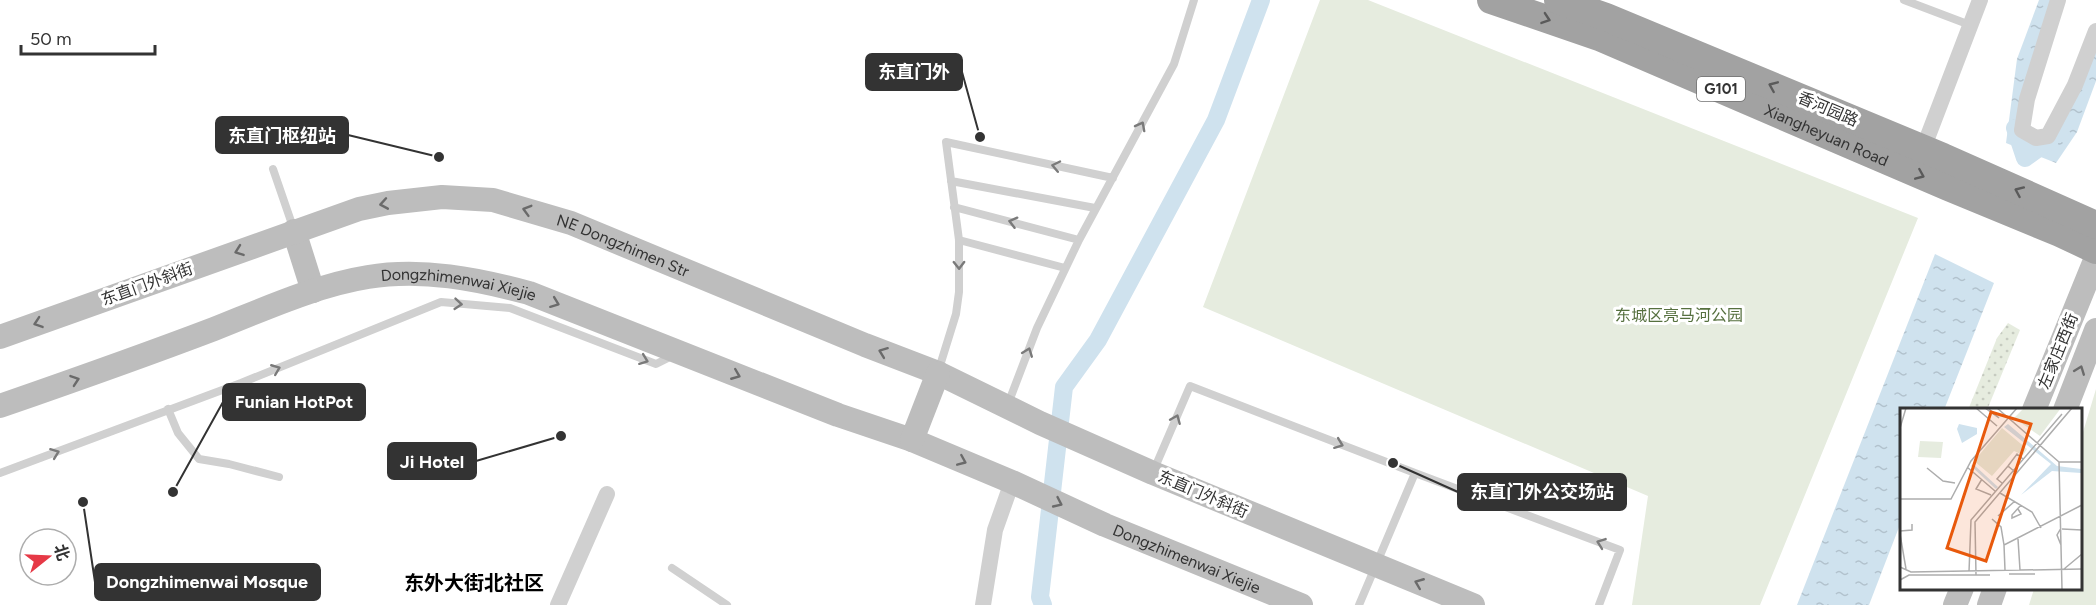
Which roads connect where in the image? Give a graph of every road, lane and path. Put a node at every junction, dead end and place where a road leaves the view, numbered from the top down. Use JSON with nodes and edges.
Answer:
{"nodes":[{"id":1,"x":1194,"y":0,"type":"edge"},
{"id":2,"x":1491,"y":0,"type":"edge"},
{"id":3,"x":1558,"y":0,"type":"edge"},
{"id":4,"x":1904,"y":0,"type":"edge"},
{"id":5,"x":1980,"y":0,"type":"edge"},
{"id":6,"x":2058,"y":0,"type":"edge"},
{"id":7,"x":1970,"y":25,"type":"junction"},
{"id":8,"x":2096,"y":31,"type":"edge"},
{"id":9,"x":1933,"y":153,"type":"junction"},
{"id":10,"x":273,"y":169,"type":"dead end"},
{"id":11,"x":1113,"y":178,"type":"junction"},
{"id":12,"x":951,"y":181,"type":"junction"},
{"id":13,"x":954,"y":207,"type":"junction"},
{"id":14,"x":1095,"y":208,"type":"junction"},
{"id":15,"x":2076,"y":224,"type":"edge"},
{"id":16,"x":294,"y":231,"type":"junction"},
{"id":17,"x":958,"y":240,"type":"junction"},
{"id":18,"x":1079,"y":240,"type":"junction"},
{"id":19,"x":2096,"y":250,"type":"edge"},
{"id":20,"x":2096,"y":258,"type":"edge"},
{"id":21,"x":1065,"y":268,"type":"junction"},
{"id":22,"x":313,"y":291,"type":"junction"},
{"id":23,"x":2096,"y":330,"type":"edge"},
{"id":24,"x":0,"y":337,"type":"edge"},
{"id":25,"x":679,"y":352,"type":"junction"},
{"id":26,"x":938,"y":373,"type":"junction"},
{"id":27,"x":0,"y":406,"type":"edge"},
{"id":28,"x":1006,"y":407,"type":"junction"},
{"id":29,"x":2035,"y":408,"type":"edge"},
{"id":30,"x":2066,"y":408,"type":"edge"},
{"id":31,"x":168,"y":409,"type":"junction"},
{"id":32,"x":912,"y":440,"type":"junction"},
{"id":33,"x":0,"y":473,"type":"edge"},
{"id":34,"x":1153,"y":473,"type":"junction"},
{"id":35,"x":1414,"y":473,"type":"junction"},
{"id":36,"x":279,"y":477,"type":"dead end"},
{"id":37,"x":1012,"y":482,"type":"junction"},
{"id":38,"x":607,"y":494,"type":"dead end"},
{"id":39,"x":1375,"y":565,"type":"junction"},
{"id":40,"x":672,"y":568,"type":"dead end"},
{"id":41,"x":1961,"y":590,"type":"edge"},
{"id":42,"x":1994,"y":590,"type":"edge"},
{"id":43,"x":558,"y":605,"type":"edge"},
{"id":44,"x":727,"y":605,"type":"edge"},
{"id":45,"x":983,"y":605,"type":"edge"},
{"id":46,"x":1301,"y":605,"type":"edge"},
{"id":47,"x":1359,"y":605,"type":"edge"},
{"id":48,"x":1473,"y":605,"type":"edge"},
{"id":49,"x":1599,"y":605,"type":"edge"},
{"id":50,"x":1955,"y":605,"type":"edge"},
{"id":51,"x":1989,"y":605,"type":"edge"}],
"edges":[{"from":11,"to":1,"type":"lane","one_way":true},
{"from":2,"to":15,"type":"highway","name":"Xiangheyuan Road","number":"G101","one_way":true},
{"from":9,"to":3,"type":"highway","name":"香河园路","number":"G101","one_way":true},
{"from":4,"to":7,"type":"lane"},
{"from":5,"to":7,"type":"street"},
{"from":6,"to":8,"type":"street"},
{"from":7,"to":9,"type":"street"},
{"from":15,"to":9,"type":"highway","name":"香河园路","number":"G101","one_way":true},
{"from":10,"to":16,"type":"lane"},
{"from":11,"to":12,"type":"lane","one_way":true},
{"from":11,"to":14,"type":"lane"},
{"from":12,"to":13,"type":"lane"},
{"from":12,"to":14,"type":"lane"},
{"from":13,"to":17,"type":"lane"},
{"from":18,"to":13,"type":"lane","one_way":true},
{"from":14,"to":18,"type":"lane"},
{"from":15,"to":19,"type":"highway","name":"香河园路","number":"G101"},
{"from":16,"to":22,"type":"main road"},
{"from":16,"to":24,"type":"main road","name":"东直门外斜街","one_way":true},
{"from":26,"to":16,"type":"main road","name":"NE Dongzhimen Str","one_way":true},
{"from":17,"to":21,"type":"lane"},
{"from":17,"to":26,"type":"lane","one_way":true},
{"from":18,"to":21,"type":"lane"},
{"from":20,"to":29,"type":"main road","name":"左家庄西街"},
{"from":28,"to":21,"type":"lane","one_way":true},
{"from":22,"to":25,"type":"main road","name":"Dongzhimenwai Xiejie","one_way":true},
{"from":27,"to":22,"type":"main road","name":"Dongzhimenwai Xiejie","one_way":true},
{"from":30,"to":23,"type":"main road","name":"左家庄西街","one_way":true},
{"from":31,"to":25,"type":"lane","one_way":true},
{"from":25,"to":32,"type":"main road","name":"Dongzhimenwai Xiejie","one_way":true},
{"from":26,"to":28,"type":"main road","name":"东直门外斜街"},
{"from":26,"to":32,"type":"main road"},
{"from":28,"to":34,"type":"main road","name":"东直门外斜街"},
{"from":33,"to":31,"type":"lane","one_way":true},
{"from":31,"to":36,"type":"lane"},
{"from":32,"to":37,"type":"main road","one_way":true},
{"from":34,"to":35,"type":"lane","one_way":true},
{"from":34,"to":39,"type":"main road","name":"东直门外斜街"},
{"from":35,"to":39,"type":"lane"},
{"from":49,"to":35,"type":"lane","one_way":true},
{"from":37,"to":45,"type":"street"},
{"from":37,"to":46,"type":"main road","name":"Dongzhimenwai Xiejie","one_way":true},
{"from":38,"to":43,"type":"street"},
{"from":39,"to":47,"type":"lane"},
{"from":48,"to":39,"type":"main road","name":"东直门外斜街","one_way":true},
{"from":40,"to":44,"type":"lane"},
{"from":41,"to":50,"type":"main road"},
{"from":42,"to":51,"type":"main road"}]}
